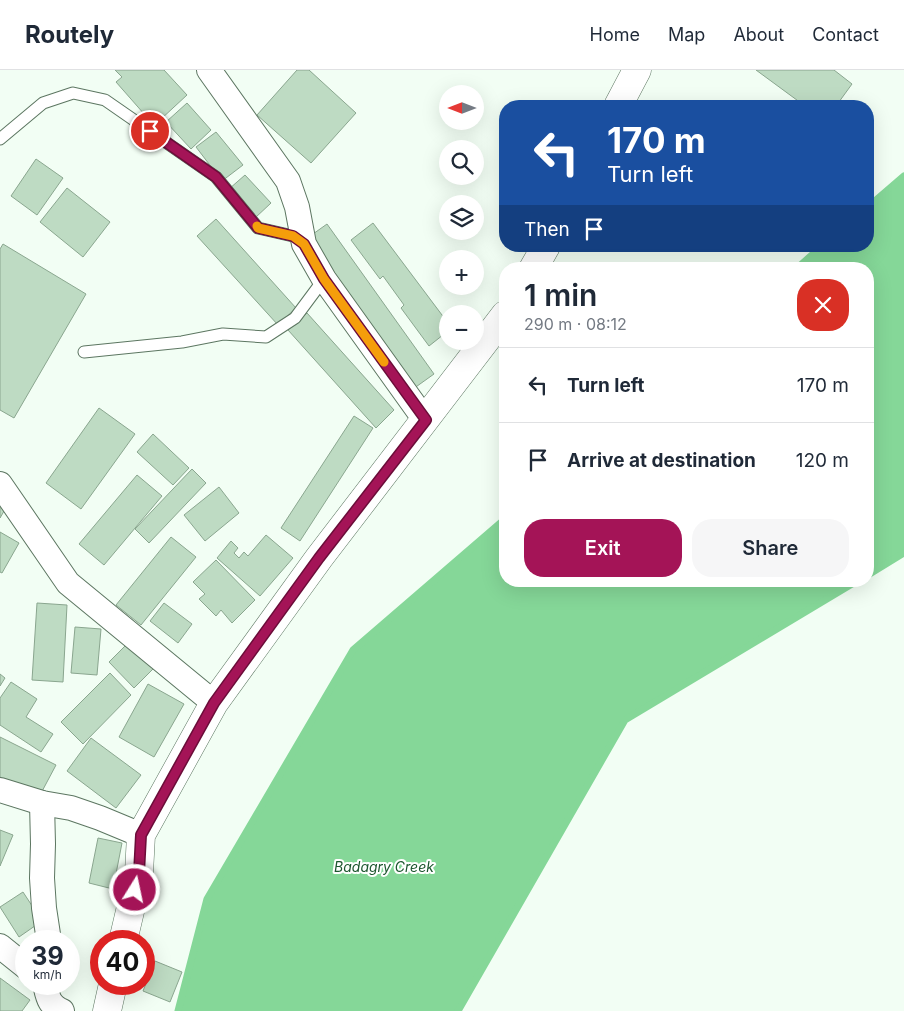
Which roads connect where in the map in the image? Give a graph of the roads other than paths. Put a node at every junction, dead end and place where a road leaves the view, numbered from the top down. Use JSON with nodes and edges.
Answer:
{"nodes":[{"id":1,"x":209,"y":70,"type":"edge"},
{"id":2,"x":637,"y":70,"type":"edge"},
{"id":3,"x":621,"y":100,"type":"edge"},
{"id":4,"x":0,"y":139,"type":"edge"},
{"id":5,"x":304,"y":244,"type":"junction"},
{"id":6,"x":324,"y":279,"type":"junction"},
{"id":7,"x":499,"y":323,"type":"edge"},
{"id":8,"x":84,"y":352,"type":"dead end"},
{"id":9,"x":426,"y":420,"type":"junction"},
{"id":10,"x":0,"y":484,"type":"edge"},
{"id":11,"x":214,"y":703,"type":"junction"},
{"id":12,"x":4,"y":796,"type":"edge"},
{"id":13,"x":42,"y":803,"type":"junction"},
{"id":14,"x":141,"y":835,"type":"junction"},
{"id":15,"x":47,"y":930,"type":"edge"},
{"id":16,"x":126,"y":930,"type":"edge"},
{"id":17,"x":0,"y":946,"type":"edge"},
{"id":18,"x":15,"y":958,"type":"edge"},
{"id":19,"x":47,"y":995,"type":"edge"},
{"id":20,"x":111,"y":995,"type":"edge"},
{"id":21,"x":62,"y":1011,"type":"edge"},
{"id":22,"x":107,"y":1011,"type":"edge"}],
"edges":[{"from":1,"to":5,"type":"street"},
{"from":2,"to":3,"type":"street"},
{"from":4,"to":5,"type":"lane"},
{"from":5,"to":6,"type":"street"},
{"from":6,"to":8,"type":"lane"},
{"from":6,"to":9,"type":"street"},
{"from":7,"to":9,"type":"street"},
{"from":9,"to":11,"type":"street"},
{"from":10,"to":11,"type":"street"},
{"from":11,"to":14,"type":"street"},
{"from":12,"to":13,"type":"street"},
{"from":13,"to":14,"type":"street"},
{"from":13,"to":15,"type":"street"},
{"from":14,"to":16,"type":"street"},
{"from":17,"to":18,"type":"street"},
{"from":19,"to":21,"type":"street"},
{"from":20,"to":22,"type":"street"}]}
